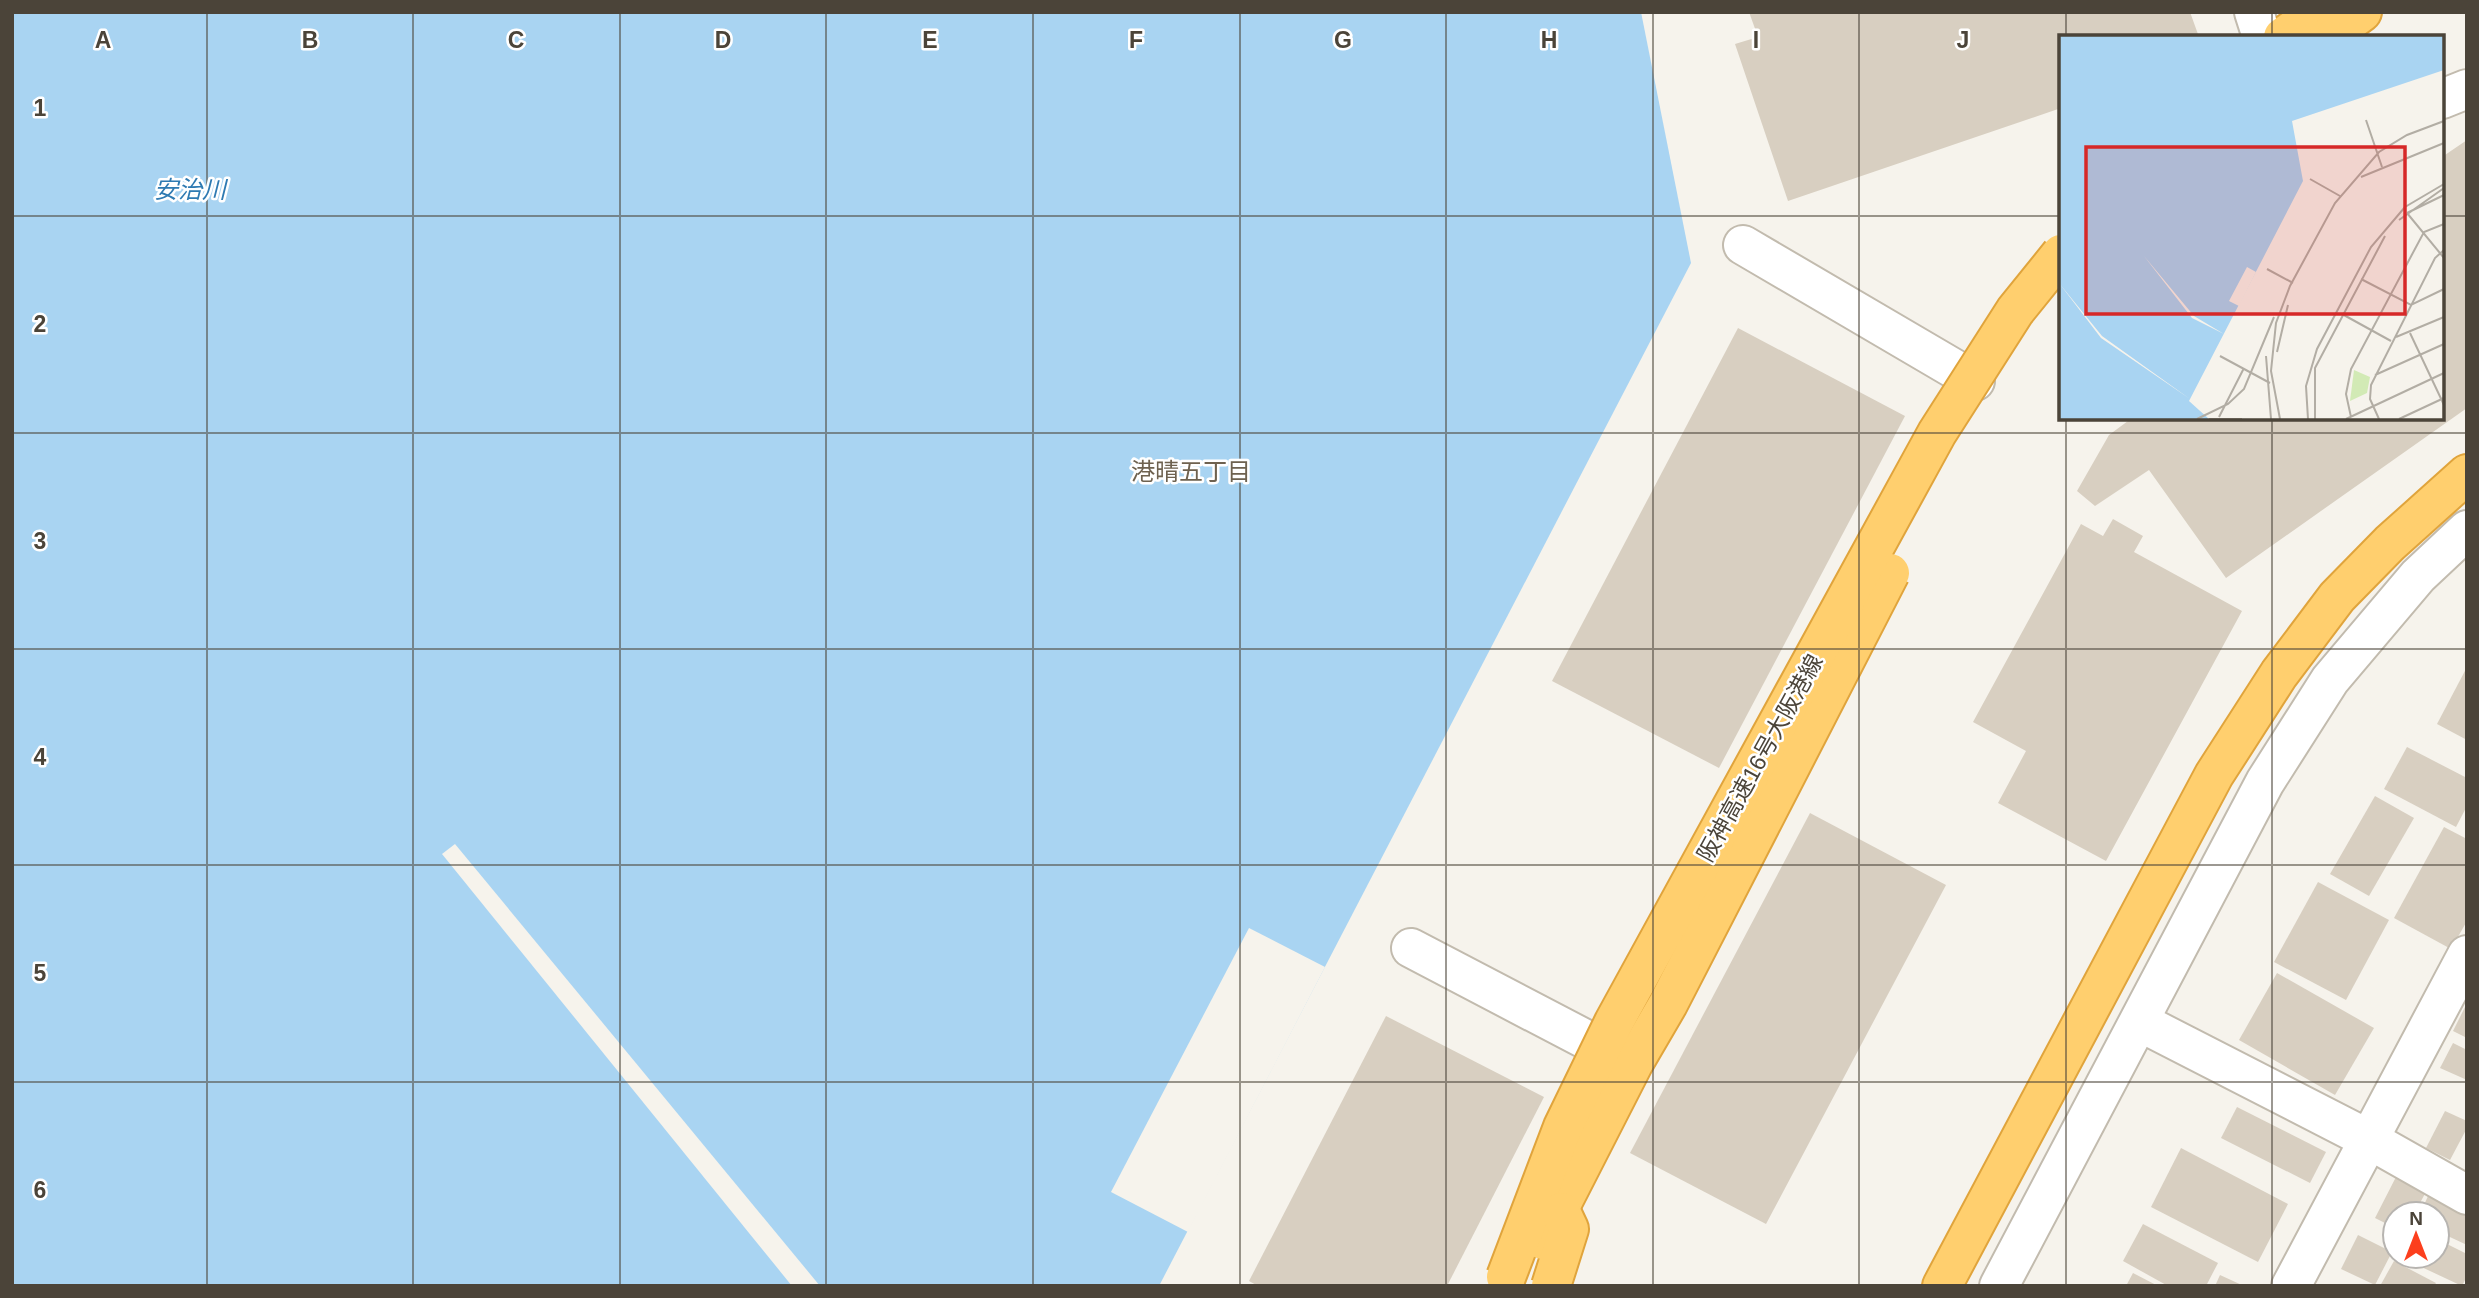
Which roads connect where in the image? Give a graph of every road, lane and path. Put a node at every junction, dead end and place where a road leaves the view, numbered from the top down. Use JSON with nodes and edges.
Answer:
{"nodes":[{"id":1,"x":2254,"y":12,"type":"edge"},
{"id":2,"x":2318,"y":12,"type":"edge"},
{"id":3,"x":2362,"y":12,"type":"edge"},
{"id":4,"x":2261,"y":35,"type":"edge"},
{"id":5,"x":2286,"y":35,"type":"edge"},
{"id":6,"x":2331,"y":35,"type":"edge"},
{"id":7,"x":2467,"y":89,"type":"edge"},
{"id":8,"x":2444,"y":98,"type":"edge"},
{"id":9,"x":1743,"y":245,"type":"dead end"},
{"id":10,"x":2059,"y":256,"type":"edge"},
{"id":11,"x":2059,"y":284,"type":"edge"},
{"id":12,"x":2059,"y":293,"type":"edge"},
{"id":13,"x":1975,"y":382,"type":"junction"},
{"id":14,"x":2467,"y":474,"type":"edge"},
{"id":15,"x":2467,"y":530,"type":"edge"},
{"id":16,"x":1765,"y":749,"type":"junction"},
{"id":17,"x":1411,"y":948,"type":"dead end"},
{"id":18,"x":2467,"y":955,"type":"edge"},
{"id":19,"x":2140,"y":1022,"type":"junction"},
{"id":20,"x":1629,"y":1062,"type":"junction"},
{"id":21,"x":2368,"y":1139,"type":"junction"},
{"id":22,"x":2467,"y":1195,"type":"edge"},
{"id":23,"x":1507,"y":1284,"type":"edge"},
{"id":24,"x":1551,"y":1286,"type":"edge"},
{"id":25,"x":1942,"y":1286,"type":"edge"},
{"id":26,"x":1999,"y":1286,"type":"edge"},
{"id":27,"x":2291,"y":1286,"type":"edge"}],
"edges":[{"from":1,"to":4,"type":"street"},
{"from":2,"to":5,"type":"highway"},
{"from":3,"to":6,"type":"highway"},
{"from":7,"to":8,"type":"street"},
{"from":9,"to":13,"type":"street"},
{"from":10,"to":16,"type":"highway","name":"阪神高速16号大阪港線","bridge":true},
{"from":11,"to":13,"type":"street"},
{"from":12,"to":20,"type":"highway","name":"阪神高速16号大阪港線","bridge":true},
{"from":13,"to":20,"type":"street"},
{"from":14,"to":25,"type":"highway"},
{"from":15,"to":19,"type":"street"},
{"from":16,"to":23,"type":"highway","name":"阪神高速16号大阪港線","bridge":true},
{"from":16,"to":24,"type":"highway","bridge":true},
{"from":17,"to":20,"type":"street"},
{"from":18,"to":21,"type":"street"},
{"from":19,"to":21,"type":"street"},
{"from":19,"to":26,"type":"street"},
{"from":20,"to":23,"type":"highway","name":"阪神高速16号大阪港線","bridge":true},
{"from":21,"to":22,"type":"street"},
{"from":21,"to":27,"type":"street"}]}
